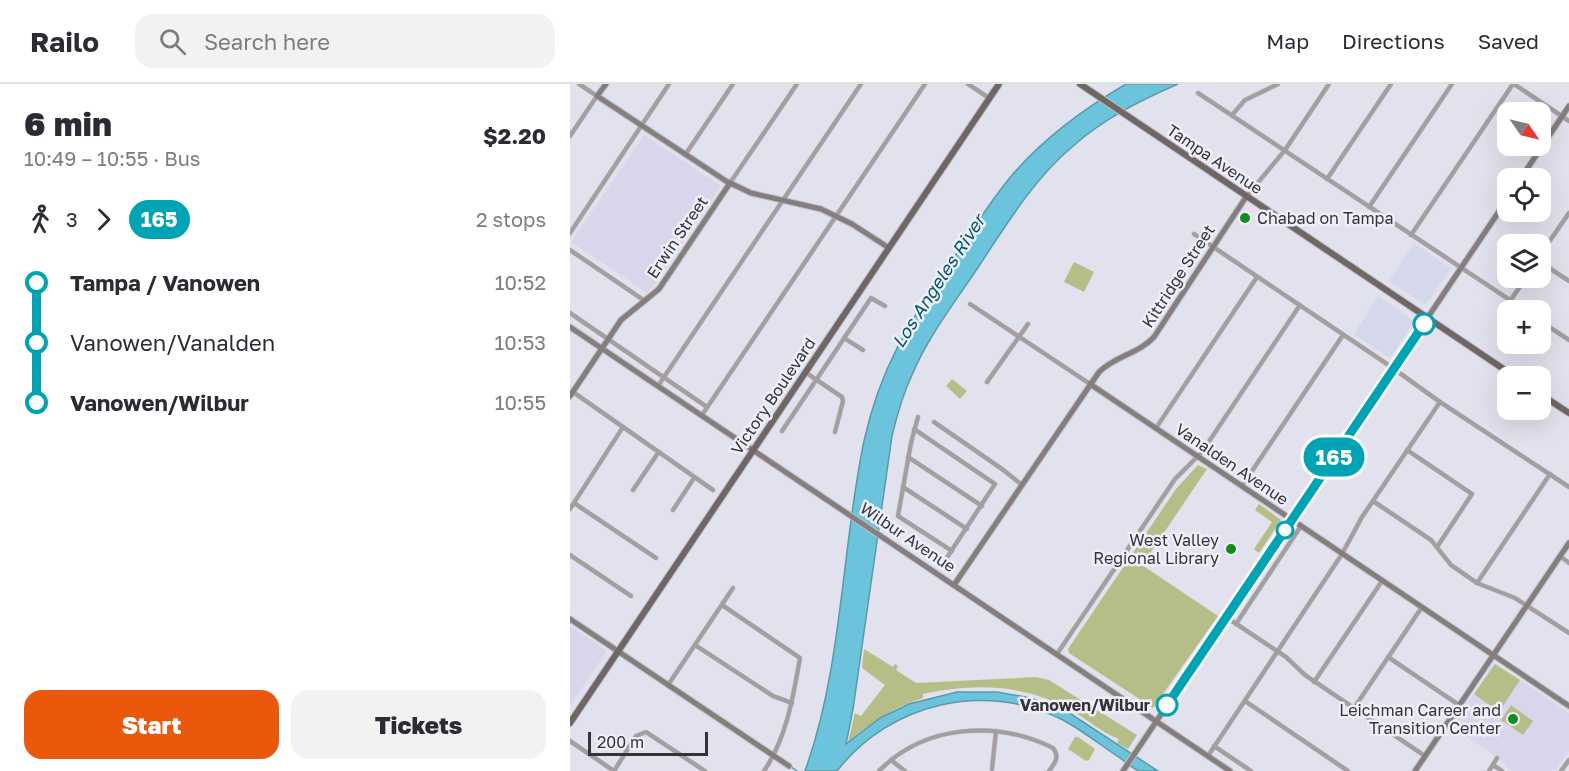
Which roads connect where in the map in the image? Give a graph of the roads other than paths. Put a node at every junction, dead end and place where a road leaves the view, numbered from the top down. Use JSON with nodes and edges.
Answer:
{"nodes":[{"id":1,"x":579,"y":84,"type":"edge"},
{"id":2,"x":606,"y":84,"type":"edge"},
{"id":3,"x":669,"y":84,"type":"edge"},
{"id":4,"x":733,"y":84,"type":"edge"},
{"id":5,"x":797,"y":84,"type":"edge"},
{"id":6,"x":861,"y":84,"type":"edge"},
{"id":7,"x":925,"y":84,"type":"edge"},
{"id":8,"x":968,"y":84,"type":"edge"},
{"id":9,"x":999,"y":84,"type":"edge"},
{"id":10,"x":1080,"y":84,"type":"edge"},
{"id":11,"x":1278,"y":84,"type":"edge"},
{"id":12,"x":1329,"y":84,"type":"edge"},
{"id":13,"x":1391,"y":84,"type":"edge"},
{"id":14,"x":1452,"y":84,"type":"edge"},
{"id":15,"x":1513,"y":84,"type":"edge"},
{"id":16,"x":1198,"y":93,"type":"dead end"},
{"id":17,"x":597,"y":96,"type":"junction"},
{"id":18,"x":990,"y":98,"type":"junction"},
{"id":19,"x":1569,"y":106,"type":"edge"},
{"id":20,"x":1232,"y":115,"type":"junction"},
{"id":21,"x":1562,"y":116,"type":"junction"},
{"id":22,"x":1569,"y":121,"type":"edge"},
{"id":23,"x":642,"y":126,"type":"junction"},
{"id":24,"x":570,"y":136,"type":"edge"},
{"id":25,"x":1285,"y":150,"type":"junction"},
{"id":26,"x":685,"y":155,"type":"junction"},
{"id":27,"x":1528,"y":168,"type":"edge"},
{"id":28,"x":1327,"y":179,"type":"junction"},
{"id":29,"x":730,"y":183,"type":"junction"},
{"id":30,"x":1246,"y":197,"type":"junction"},
{"id":31,"x":783,"y":200,"type":"junction"},
{"id":32,"x":1369,"y":207,"type":"junction"},
{"id":33,"x":1569,"y":213,"type":"edge"},
{"id":34,"x":1497,"y":214,"type":"edge"},
{"id":35,"x":837,"y":216,"type":"junction"},
{"id":36,"x":1567,"y":221,"type":"edge"},
{"id":37,"x":570,"y":233,"type":"edge"},
{"id":38,"x":1194,"y":234,"type":"dead end"},
{"id":39,"x":1411,"y":235,"type":"junction"},
{"id":40,"x":1551,"y":241,"type":"edge"},
{"id":41,"x":1214,"y":247,"type":"junction"},
{"id":42,"x":889,"y":248,"type":"junction"},
{"id":43,"x":570,"y":249,"type":"edge"},
{"id":44,"x":1460,"y":268,"type":"junction"},
{"id":45,"x":1551,"y":269,"type":"edge"},
{"id":46,"x":1257,"y":277,"type":"junction"},
{"id":47,"x":1569,"y":281,"type":"edge"},
{"id":48,"x":1508,"y":300,"type":"edge"},
{"id":49,"x":645,"y":301,"type":"junction"},
{"id":50,"x":970,"y":304,"type":"dead end"},
{"id":51,"x":1300,"y":305,"type":"junction"},
{"id":52,"x":885,"y":306,"type":"dead end"},
{"id":53,"x":570,"y":313,"type":"edge"},
{"id":54,"x":1427,"y":318,"type":"junction"},
{"id":55,"x":1029,"y":324,"type":"dead end"},
{"id":56,"x":570,"y":327,"type":"edge"},
{"id":57,"x":1551,"y":328,"type":"edge"},
{"id":58,"x":1343,"y":335,"type":"junction"},
{"id":59,"x":1020,"y":337,"type":"junction"},
{"id":60,"x":844,"y":338,"type":"junction"},
{"id":61,"x":608,"y":339,"type":"junction"},
{"id":62,"x":1569,"y":340,"type":"edge"},
{"id":63,"x":602,"y":348,"type":"junction"},
{"id":64,"x":863,"y":350,"type":"dead end"},
{"id":65,"x":1499,"y":366,"type":"edge"},
{"id":66,"x":1394,"y":368,"type":"junction"},
{"id":67,"x":806,"y":372,"type":"junction"},
{"id":68,"x":664,"y":376,"type":"junction"},
{"id":69,"x":816,"y":379,"type":"junction"},
{"id":70,"x":987,"y":382,"type":"dead end"},
{"id":71,"x":1090,"y":384,"type":"junction"},
{"id":72,"x":658,"y":386,"type":"junction"},
{"id":73,"x":571,"y":394,"type":"edge"},
{"id":74,"x":1551,"y":401,"type":"edge"},
{"id":75,"x":1440,"y":402,"type":"junction"},
{"id":76,"x":707,"y":407,"type":"junction"},
{"id":77,"x":1569,"y":413,"type":"edge"},
{"id":78,"x":702,"y":415,"type":"junction"},
{"id":79,"x":918,"y":417,"type":"dead end"},
{"id":80,"x":934,"y":422,"type":"dead end"},
{"id":81,"x":623,"y":427,"type":"junction"},
{"id":82,"x":1156,"y":428,"type":"junction"},
{"id":83,"x":915,"y":429,"type":"junction"},
{"id":84,"x":782,"y":431,"type":"dead end"},
{"id":85,"x":835,"y":432,"type":"dead end"},
{"id":86,"x":753,"y":450,"type":"junction"},
{"id":87,"x":1407,"y":450,"type":"junction"},
{"id":88,"x":658,"y":453,"type":"junction"},
{"id":89,"x":908,"y":457,"type":"junction"},
{"id":90,"x":1198,"y":457,"type":"junction"},
{"id":91,"x":1550,"y":474,"type":"junction"},
{"id":92,"x":694,"y":478,"type":"junction"},
{"id":93,"x":1022,"y":485,"type":"junction"},
{"id":94,"x":1242,"y":486,"type":"junction"},
{"id":95,"x":903,"y":487,"type":"junction"},
{"id":96,"x":1569,"y":487,"type":"edge"},
{"id":97,"x":633,"y":490,"type":"dead end"},
{"id":98,"x":713,"y":490,"type":"dead end"},
{"id":99,"x":1373,"y":501,"type":"junction"},
{"id":100,"x":574,"y":503,"type":"junction"},
{"id":101,"x":982,"y":506,"type":"junction"},
{"id":102,"x":570,"y":509,"type":"edge"},
{"id":103,"x":673,"y":510,"type":"dead end"},
{"id":104,"x":1292,"y":520,"type":"junction"},
{"id":105,"x":1301,"y":526,"type":"junction"},
{"id":106,"x":967,"y":529,"type":"junction"},
{"id":107,"x":1569,"y":543,"type":"edge"},
{"id":108,"x":1437,"y":547,"type":"junction"},
{"id":109,"x":952,"y":551,"type":"junction"},
{"id":110,"x":1342,"y":554,"type":"junction"},
{"id":111,"x":570,"y":555,"type":"edge"},
{"id":112,"x":1560,"y":556,"type":"junction"},
{"id":113,"x":656,"y":558,"type":"dead end"},
{"id":114,"x":946,"y":559,"type":"dead end"},
{"id":115,"x":1569,"y":563,"type":"edge"},
{"id":116,"x":1383,"y":581,"type":"junction"},
{"id":117,"x":1477,"y":583,"type":"junction"},
{"id":118,"x":954,"y":585,"type":"junction"},
{"id":119,"x":734,"y":588,"type":"dead end"},
{"id":120,"x":631,"y":596,"type":"dead end"},
{"id":121,"x":722,"y":605,"type":"junction"},
{"id":122,"x":1527,"y":605,"type":"junction"},
{"id":123,"x":1422,"y":607,"type":"junction"},
{"id":124,"x":1226,"y":617,"type":"junction"},
{"id":125,"x":570,"y":619,"type":"edge"},
{"id":126,"x":1236,"y":624,"type":"junction"},
{"id":127,"x":1569,"y":633,"type":"edge"},
{"id":128,"x":695,"y":645,"type":"junction"},
{"id":129,"x":618,"y":651,"type":"junction"},
{"id":130,"x":1278,"y":652,"type":"junction"},
{"id":131,"x":1057,"y":654,"type":"junction"},
{"id":132,"x":1493,"y":655,"type":"junction"},
{"id":133,"x":1388,"y":657,"type":"junction"},
{"id":134,"x":1314,"y":682,"type":"junction"},
{"id":135,"x":668,"y":686,"type":"junction"},
{"id":136,"x":1245,"y":701,"type":"junction"},
{"id":137,"x":792,"y":702,"type":"junction"},
{"id":138,"x":1459,"y":705,"type":"junction"},
{"id":139,"x":1569,"y":706,"type":"edge"},
{"id":140,"x":1354,"y":708,"type":"junction"},
{"id":141,"x":1156,"y":721,"type":"junction"},
{"id":142,"x":570,"y":723,"type":"edge"},
{"id":143,"x":996,"y":731,"type":"junction"},
{"id":144,"x":570,"y":741,"type":"edge"},
{"id":145,"x":1214,"y":746,"type":"junction"},
{"id":146,"x":774,"y":756,"type":"junction"},
{"id":147,"x":1208,"y":756,"type":"junction"},
{"id":148,"x":1425,"y":756,"type":"junction"},
{"id":149,"x":1497,"y":758,"type":"dead end"},
{"id":150,"x":891,"y":760,"type":"junction"},
{"id":151,"x":1569,"y":760,"type":"edge"},
{"id":152,"x":1492,"y":765,"type":"junction"},
{"id":153,"x":789,"y":766,"type":"dead end"},
{"id":154,"x":992,"y":769,"type":"dead end"},
{"id":155,"x":614,"y":771,"type":"edge"},
{"id":156,"x":705,"y":771,"type":"edge"},
{"id":157,"x":764,"y":771,"type":"edge"},
{"id":158,"x":879,"y":771,"type":"edge"},
{"id":159,"x":905,"y":771,"type":"edge"},
{"id":160,"x":1049,"y":771,"type":"edge"},
{"id":161,"x":1123,"y":771,"type":"edge"},
{"id":162,"x":1230,"y":771,"type":"edge"},
{"id":163,"x":1251,"y":771,"type":"edge"},
{"id":164,"x":1348,"y":771,"type":"edge"},
{"id":165,"x":1415,"y":771,"type":"edge"},
{"id":166,"x":1488,"y":771,"type":"edge"},
{"id":167,"x":1502,"y":771,"type":"edge"},
{"id":168,"x":1561,"y":771,"type":"edge"}],
"edges":[{"from":1,"to":17,"type":"street"},
{"from":2,"to":17,"type":"street"},
{"from":3,"to":23,"type":"street"},
{"from":4,"to":26,"type":"street"},
{"from":5,"to":29,"type":"street","name":"Erwin Street"},
{"from":6,"to":31,"type":"street"},
{"from":7,"to":35,"type":"street"},
{"from":8,"to":18,"type":"street"},
{"from":9,"to":18,"type":"main road","name":"Victory Boulevard"},
{"from":10,"to":30,"type":"main road","name":"Tampa Avenue"},
{"from":11,"to":20,"type":"street"},
{"from":12,"to":25,"type":"street","name":"Kittridge Street"},
{"from":13,"to":28,"type":"street"},
{"from":14,"to":32,"type":"street"},
{"from":15,"to":21,"type":"street"},
{"from":15,"to":39,"type":"street"},
{"from":16,"to":20,"type":"street"},
{"from":17,"to":23,"type":"street"},
{"from":17,"to":24,"type":"street"},
{"from":18,"to":42,"type":"main road","name":"Victory Boulevard"},
{"from":19,"to":21,"type":"street"},
{"from":20,"to":25,"type":"street"},
{"from":21,"to":22,"type":"street"},
{"from":21,"to":27,"type":"street"},
{"from":23,"to":26,"type":"street"},
{"from":23,"to":37,"type":"street"},
{"from":25,"to":28,"type":"street"},
{"from":25,"to":30,"type":"street","name":"Kittridge Street"},
{"from":26,"to":29,"type":"street"},
{"from":28,"to":32,"type":"street"},
{"from":29,"to":31,"type":"street"},
{"from":29,"to":49,"type":"street","name":"Erwin Street"},
{"from":30,"to":41,"type":"street","name":"Kittridge Street"},
{"from":30,"to":54,"type":"main road","name":"Tampa Avenue"},
{"from":31,"to":35,"type":"street"},
{"from":31,"to":68,"type":"street"},
{"from":32,"to":39,"type":"street"},
{"from":33,"to":36,"type":"street"},
{"from":34,"to":44,"type":"street"},
{"from":35,"to":42,"type":"street"},
{"from":35,"to":76,"type":"street"},
{"from":36,"to":40,"type":"street"},
{"from":38,"to":41,"type":"street"},
{"from":39,"to":44,"type":"street"},
{"from":41,"to":46,"type":"street"},
{"from":41,"to":71,"type":"street","name":"Kittridge Street"},
{"from":42,"to":67,"type":"main road","name":"Victory Boulevard"},
{"from":43,"to":49,"type":"street"},
{"from":44,"to":48,"type":"street"},
{"from":44,"to":54,"type":"street"},
{"from":45,"to":47,"type":"street"},
{"from":46,"to":51,"type":"street"},
{"from":46,"to":82,"type":"street"},
{"from":49,"to":61,"type":"street","name":"Erwin Street"},
{"from":50,"to":59,"type":"street","name":"Vanalden Avenue"},
{"from":51,"to":58,"type":"street"},
{"from":51,"to":90,"type":"street"},
{"from":52,"to":60,"type":"street","name":"Victory Boulevard"},
{"from":53,"to":61,"type":"street"},
{"from":54,"to":65,"type":"main road","name":"Tampa Avenue"},
{"from":54,"to":66,"type":"street"},
{"from":55,"to":59,"type":"street"},
{"from":56,"to":63,"type":"street","name":"Wilbur Avenue"},
{"from":57,"to":62,"type":"street"},
{"from":58,"to":66,"type":"street"},
{"from":58,"to":94,"type":"street"},
{"from":59,"to":70,"type":"street"},
{"from":59,"to":71,"type":"street","name":"Vanalden Avenue"},
{"from":60,"to":64,"type":"street"},
{"from":60,"to":69,"type":"street","name":"Victory Boulevard"},
{"from":61,"to":63,"type":"street","name":"Erwin Street"},
{"from":61,"to":68,"type":"street"},
{"from":63,"to":72,"type":"street","name":"Wilbur Avenue"},
{"from":63,"to":73,"type":"street","name":"Erwin Street"},
{"from":66,"to":75,"type":"street"},
{"from":66,"to":104,"type":"street"},
{"from":67,"to":69,"type":"street"},
{"from":67,"to":86,"type":"main road","name":"Victory Boulevard"},
{"from":68,"to":72,"type":"street"},
{"from":68,"to":76,"type":"street"},
{"from":69,"to":84,"type":"street","name":"Victory Boulevard"},
{"from":69,"to":85,"type":"street"},
{"from":71,"to":82,"type":"street","name":"Vanalden Avenue"},
{"from":71,"to":93,"type":"street","name":"Kittridge Street"},
{"from":72,"to":78,"type":"street","name":"Wilbur Avenue"},
{"from":73,"to":81,"type":"street"},
{"from":74,"to":77,"type":"main road"},
{"from":75,"to":87,"type":"street"},
{"from":75,"to":91,"type":"street"},
{"from":76,"to":78,"type":"street"},
{"from":78,"to":86,"type":"street","name":"Wilbur Avenue"},
{"from":79,"to":83,"type":"street"},
{"from":80,"to":93,"type":"street"},
{"from":81,"to":88,"type":"street"},
{"from":81,"to":100,"type":"street"},
{"from":82,"to":90,"type":"street","name":"Vanalden Avenue"},
{"from":83,"to":89,"type":"street"},
{"from":83,"to":101,"type":"street"},
{"from":86,"to":118,"type":"street","name":"Wilbur Avenue"},
{"from":86,"to":129,"type":"main road","name":"Victory Boulevard"},
{"from":87,"to":99,"type":"street"},
{"from":87,"to":108,"type":"street"},
{"from":88,"to":92,"type":"street"},
{"from":88,"to":97,"type":"street"},
{"from":89,"to":95,"type":"street"},
{"from":89,"to":101,"type":"street"},
{"from":90,"to":94,"type":"street","name":"Vanalden Avenue"},
{"from":90,"to":131,"type":"street"},
{"from":91,"to":96,"type":"street"},
{"from":91,"to":117,"type":"street"},
{"from":92,"to":98,"type":"street"},
{"from":92,"to":103,"type":"street"},
{"from":93,"to":118,"type":"street","name":"Kittridge Street"},
{"from":94,"to":104,"type":"street","name":"Vanalden Avenue"},
{"from":95,"to":106,"type":"street"},
{"from":95,"to":109,"type":"street"},
{"from":99,"to":108,"type":"street"},
{"from":99,"to":110,"type":"street"},
{"from":100,"to":102,"type":"street"},
{"from":100,"to":113,"type":"street"},
{"from":101,"to":106,"type":"street"},
{"from":104,"to":105,"type":"street","name":"Vanalden Avenue"},
{"from":104,"to":124,"type":"street"},
{"from":105,"to":110,"type":"street","name":"Vanalden Avenue"},
{"from":105,"to":126,"type":"street"},
{"from":106,"to":109,"type":"street"},
{"from":107,"to":112,"type":"street"},
{"from":108,"to":117,"type":"street"},
{"from":109,"to":114,"type":"street"},
{"from":110,"to":116,"type":"street","name":"Vanalden Avenue"},
{"from":110,"to":130,"type":"street"},
{"from":111,"to":120,"type":"street"},
{"from":112,"to":115,"type":"street"},
{"from":112,"to":122,"type":"street"},
{"from":116,"to":123,"type":"street","name":"Vanalden Avenue"},
{"from":116,"to":134,"type":"street"},
{"from":117,"to":122,"type":"street"},
{"from":118,"to":131,"type":"street","name":"Wilbur Avenue"},
{"from":119,"to":121,"type":"street"},
{"from":121,"to":128,"type":"street"},
{"from":121,"to":137,"type":"street"},
{"from":122,"to":127,"type":"street"},
{"from":122,"to":132,"type":"street"},
{"from":123,"to":132,"type":"street","name":"Vanalden Avenue"},
{"from":123,"to":133,"type":"street"},
{"from":124,"to":126,"type":"street"},
{"from":124,"to":141,"type":"street"},
{"from":125,"to":129,"type":"street"},
{"from":126,"to":130,"type":"street"},
{"from":128,"to":135,"type":"street"},
{"from":128,"to":137,"type":"street"},
{"from":129,"to":135,"type":"street"},
{"from":129,"to":142,"type":"main road","name":"Victory Boulevard"},
{"from":130,"to":134,"type":"street"},
{"from":130,"to":136,"type":"street"},
{"from":131,"to":141,"type":"street","name":"Wilbur Avenue"},
{"from":132,"to":138,"type":"street"},
{"from":132,"to":139,"type":"street","name":"Vanalden Avenue"},
{"from":133,"to":138,"type":"street"},
{"from":133,"to":140,"type":"street"},
{"from":134,"to":140,"type":"street"},
{"from":135,"to":146,"type":"street"},
{"from":136,"to":145,"type":"street"},
{"from":136,"to":164,"type":"street"},
{"from":137,"to":146,"type":"street"},
{"from":138,"to":148,"type":"street"},
{"from":140,"to":148,"type":"street"},
{"from":141,"to":147,"type":"street","name":"Wilbur Avenue"},
{"from":141,"to":161,"type":"street"},
{"from":143,"to":150,"type":"street"},
{"from":143,"to":154,"type":"street"},
{"from":143,"to":160,"type":"street"},
{"from":144,"to":155,"type":"street"},
{"from":145,"to":147,"type":"street"},
{"from":145,"to":163,"type":"street"},
{"from":146,"to":153,"type":"street"},
{"from":146,"to":157,"type":"street"},
{"from":147,"to":162,"type":"street","name":"Wilbur Avenue"},
{"from":148,"to":165,"type":"street"},
{"from":149,"to":152,"type":"street"},
{"from":150,"to":158,"type":"street"},
{"from":150,"to":159,"type":"street"},
{"from":151,"to":168,"type":"street"},
{"from":152,"to":166,"type":"street"},
{"from":152,"to":167,"type":"street"},
{"from":155,"to":156,"type":"street"}]}
